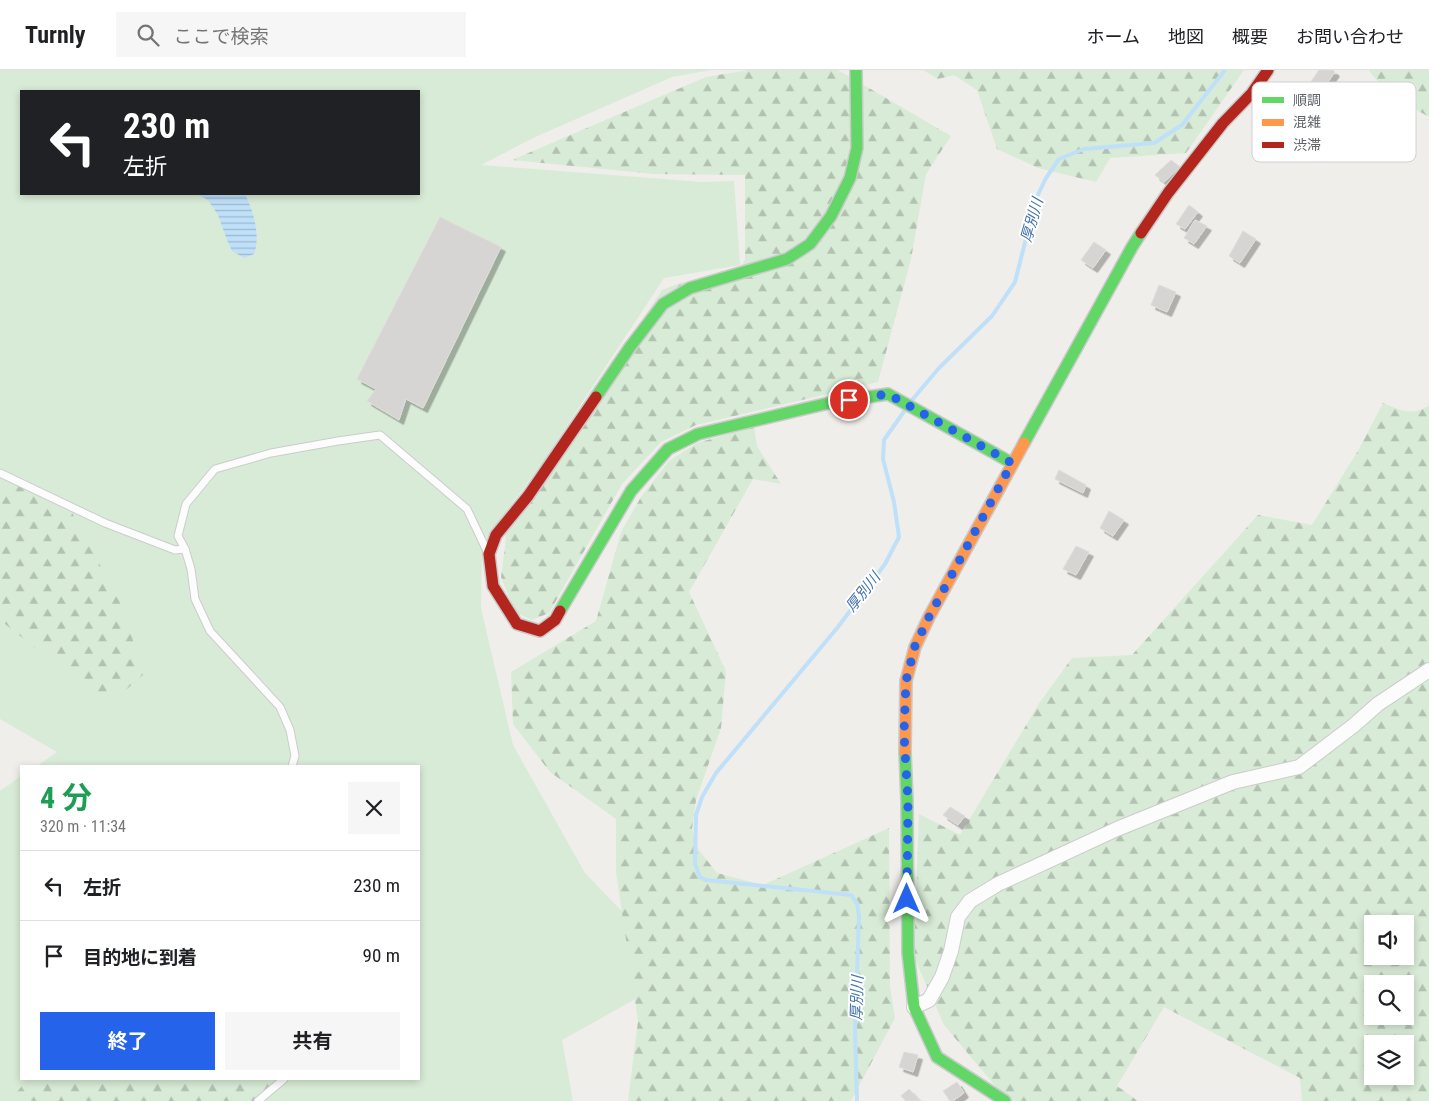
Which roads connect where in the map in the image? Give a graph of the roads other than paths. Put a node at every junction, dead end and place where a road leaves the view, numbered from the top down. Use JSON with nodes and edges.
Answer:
{"nodes":[{"id":1,"x":856,"y":70,"type":"edge"},
{"id":2,"x":1268,"y":70,"type":"edge"},
{"id":3,"x":1260,"y":82,"type":"edge"},
{"id":4,"x":1252,"y":93,"type":"edge"},
{"id":5,"x":1012,"y":463,"type":"junction"},
{"id":6,"x":0,"y":473,"type":"edge"},
{"id":7,"x":185,"y":549,"type":"junction"},
{"id":8,"x":489,"y":554,"type":"junction"},
{"id":9,"x":1429,"y":670,"type":"edge"},
{"id":10,"x":292,"y":765,"type":"edge"},
{"id":11,"x":914,"y":1007,"type":"junction"},
{"id":12,"x":283,"y":1080,"type":"edge"},
{"id":13,"x":258,"y":1101,"type":"edge"},
{"id":14,"x":1005,"y":1101,"type":"edge"}],
"edges":[{"from":1,"to":8,"type":"street"},
{"from":2,"to":3,"type":"street"},
{"from":4,"to":5,"type":"street"},
{"from":5,"to":8,"type":"street"},
{"from":5,"to":11,"type":"street"},
{"from":6,"to":7,"type":"lane"},
{"from":7,"to":8,"type":"lane"},
{"from":7,"to":10,"type":"lane"},
{"from":9,"to":11,"type":"street"},
{"from":11,"to":14,"type":"street"},
{"from":12,"to":13,"type":"lane"}]}
